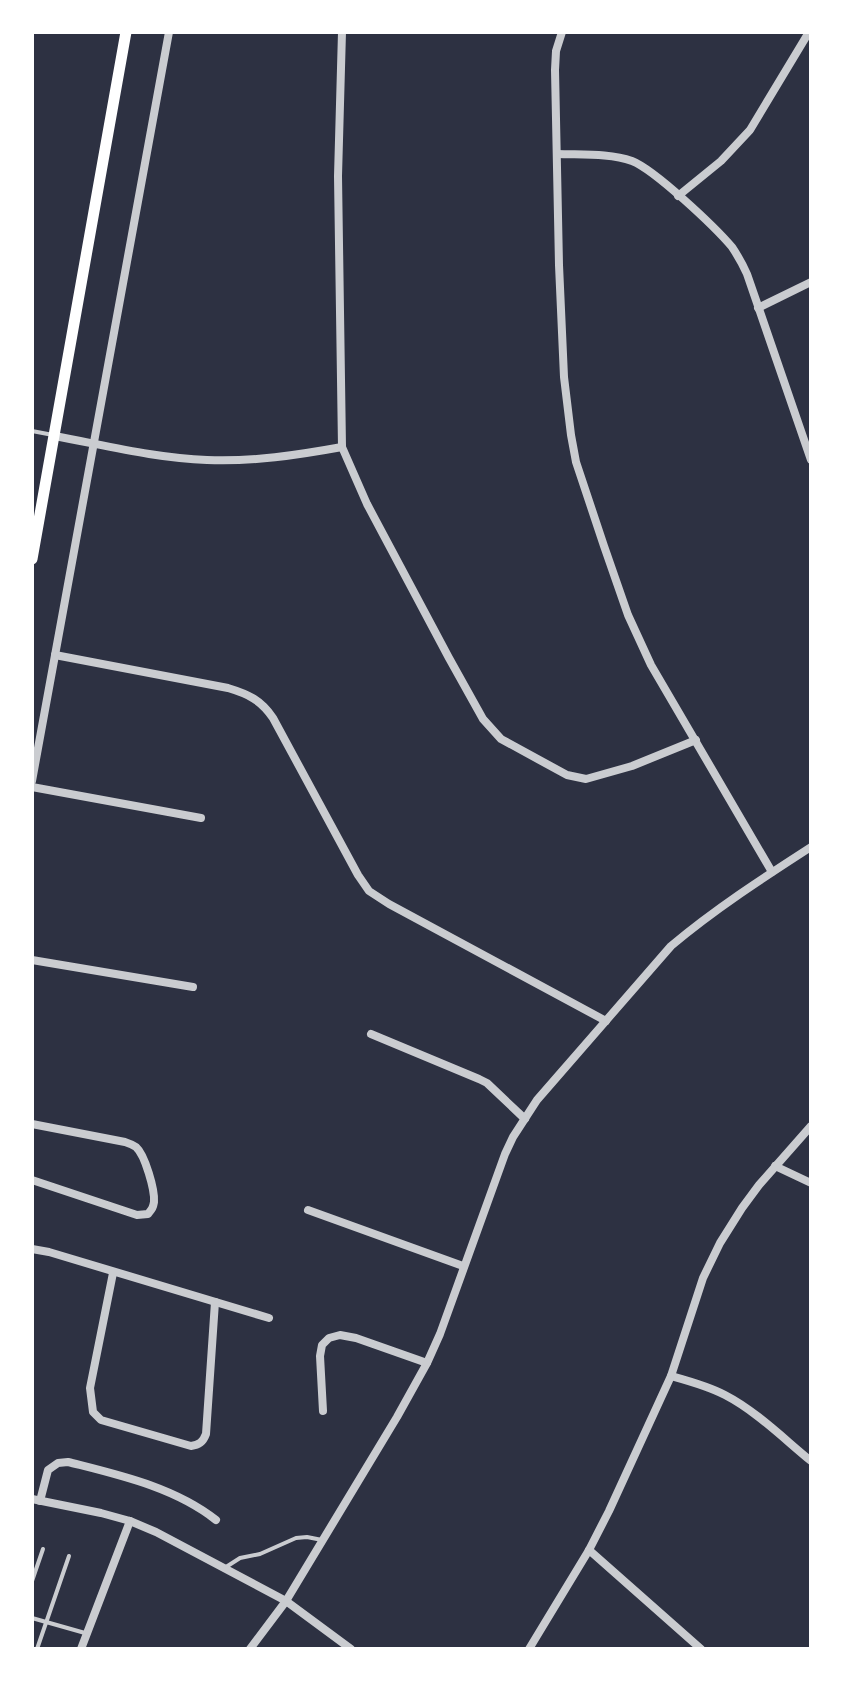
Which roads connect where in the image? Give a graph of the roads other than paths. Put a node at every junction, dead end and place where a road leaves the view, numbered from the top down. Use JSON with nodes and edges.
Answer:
{"nodes":[{"id":1,"x":126,"y":32,"type":"edge"},
{"id":2,"x":169,"y":32,"type":"edge"},
{"id":3,"x":342,"y":32,"type":"edge"},
{"id":4,"x":562,"y":32,"type":"edge"},
{"id":5,"x":809,"y":32,"type":"edge"},
{"id":6,"x":557,"y":154,"type":"junction"},
{"id":7,"x":678,"y":196,"type":"junction"},
{"id":8,"x":811,"y":282,"type":"edge"},
{"id":9,"x":758,"y":308,"type":"junction"},
{"id":10,"x":32,"y":431,"type":"edge"},
{"id":11,"x":54,"y":436,"type":"junction"},
{"id":12,"x":94,"y":443,"type":"junction"},
{"id":13,"x":342,"y":447,"type":"junction"},
{"id":14,"x":811,"y":460,"type":"edge"},
{"id":15,"x":32,"y":559,"type":"edge"},
{"id":16,"x":55,"y":655,"type":"junction"},
{"id":17,"x":696,"y":740,"type":"junction"},
{"id":18,"x":32,"y":784,"type":"edge"},
{"id":19,"x":201,"y":818,"type":"dead end"},
{"id":20,"x":811,"y":847,"type":"edge"},
{"id":21,"x":772,"y":872,"type":"junction"},
{"id":22,"x":32,"y":960,"type":"edge"},
{"id":23,"x":193,"y":987,"type":"dead end"},
{"id":24,"x":606,"y":1021,"type":"junction"},
{"id":25,"x":371,"y":1034,"type":"dead end"},
{"id":26,"x":525,"y":1119,"type":"junction"},
{"id":27,"x":32,"y":1124,"type":"edge"},
{"id":28,"x":811,"y":1126,"type":"edge"},
{"id":29,"x":775,"y":1166,"type":"junction"},
{"id":30,"x":32,"y":1180,"type":"edge"},
{"id":31,"x":811,"y":1183,"type":"edge"},
{"id":32,"x":308,"y":1210,"type":"dead end"},
{"id":33,"x":32,"y":1249,"type":"edge"},
{"id":34,"x":463,"y":1266,"type":"junction"},
{"id":35,"x":113,"y":1273,"type":"junction"},
{"id":36,"x":215,"y":1302,"type":"junction"},
{"id":37,"x":269,"y":1318,"type":"dead end"},
{"id":38,"x":427,"y":1363,"type":"junction"},
{"id":39,"x":671,"y":1376,"type":"junction"},
{"id":40,"x":323,"y":1411,"type":"dead end"},
{"id":41,"x":811,"y":1461,"type":"edge"},
{"id":42,"x":36,"y":1500,"type":"edge"},
{"id":43,"x":216,"y":1520,"type":"dead end"},
{"id":44,"x":130,"y":1521,"type":"junction"},
{"id":45,"x":322,"y":1540,"type":"junction"},
{"id":46,"x":43,"y":1549,"type":"dead end"},
{"id":47,"x":589,"y":1550,"type":"junction"},
{"id":48,"x":69,"y":1556,"type":"dead end"},
{"id":49,"x":224,"y":1568,"type":"junction"},
{"id":50,"x":32,"y":1581,"type":"edge"},
{"id":51,"x":286,"y":1601,"type":"junction"},
{"id":52,"x":32,"y":1618,"type":"edge"},
{"id":53,"x":46,"y":1622,"type":"junction"},
{"id":54,"x":87,"y":1634,"type":"junction"},
{"id":55,"x":37,"y":1649,"type":"edge"},
{"id":56,"x":81,"y":1649,"type":"edge"},
{"id":57,"x":250,"y":1649,"type":"edge"},
{"id":58,"x":351,"y":1649,"type":"edge"},
{"id":59,"x":529,"y":1649,"type":"edge"},
{"id":60,"x":701,"y":1649,"type":"edge"}],
"edges":[{"from":1,"to":11,"type":"main road"},
{"from":2,"to":12,"type":"street"},
{"from":3,"to":13,"type":"street"},
{"from":4,"to":6,"type":"street"},
{"from":5,"to":7,"type":"street"},
{"from":6,"to":7,"type":"street"},
{"from":6,"to":17,"type":"street"},
{"from":7,"to":9,"type":"street"},
{"from":8,"to":9,"type":"street"},
{"from":9,"to":14,"type":"street"},
{"from":10,"to":11,"type":"lane"},
{"from":11,"to":12,"type":"street"},
{"from":11,"to":15,"type":"main road"},
{"from":12,"to":13,"type":"street"},
{"from":12,"to":16,"type":"street"},
{"from":13,"to":17,"type":"street"},
{"from":16,"to":18,"type":"street"},
{"from":16,"to":24,"type":"street"},
{"from":17,"to":21,"type":"street"},
{"from":18,"to":19,"type":"street"},
{"from":20,"to":21,"type":"street"},
{"from":21,"to":24,"type":"street"},
{"from":22,"to":23,"type":"street"},
{"from":24,"to":26,"type":"street"},
{"from":25,"to":26,"type":"street"},
{"from":26,"to":34,"type":"street"},
{"from":27,"to":30,"type":"street"},
{"from":28,"to":29,"type":"street"},
{"from":29,"to":31,"type":"street"},
{"from":29,"to":39,"type":"street"},
{"from":32,"to":34,"type":"street"},
{"from":33,"to":35,"type":"street"},
{"from":34,"to":38,"type":"street"},
{"from":35,"to":36,"type":"street"},
{"from":35,"to":36,"type":"street"},
{"from":36,"to":37,"type":"street"},
{"from":38,"to":40,"type":"street"},
{"from":38,"to":45,"type":"street"},
{"from":39,"to":41,"type":"street"},
{"from":39,"to":47,"type":"street"},
{"from":42,"to":43,"type":"street"},
{"from":42,"to":44,"type":"street"},
{"from":44,"to":49,"type":"street"},
{"from":44,"to":54,"type":"street"},
{"from":45,"to":49,"type":"lane"},
{"from":45,"to":51,"type":"street"},
{"from":46,"to":50,"type":"lane"},
{"from":47,"to":59,"type":"street"},
{"from":47,"to":60,"type":"street"},
{"from":48,"to":53,"type":"lane"},
{"from":49,"to":51,"type":"street"},
{"from":51,"to":57,"type":"street"},
{"from":51,"to":58,"type":"street"},
{"from":52,"to":53,"type":"lane"},
{"from":53,"to":54,"type":"lane"},
{"from":53,"to":55,"type":"lane"},
{"from":54,"to":56,"type":"street"}]}
